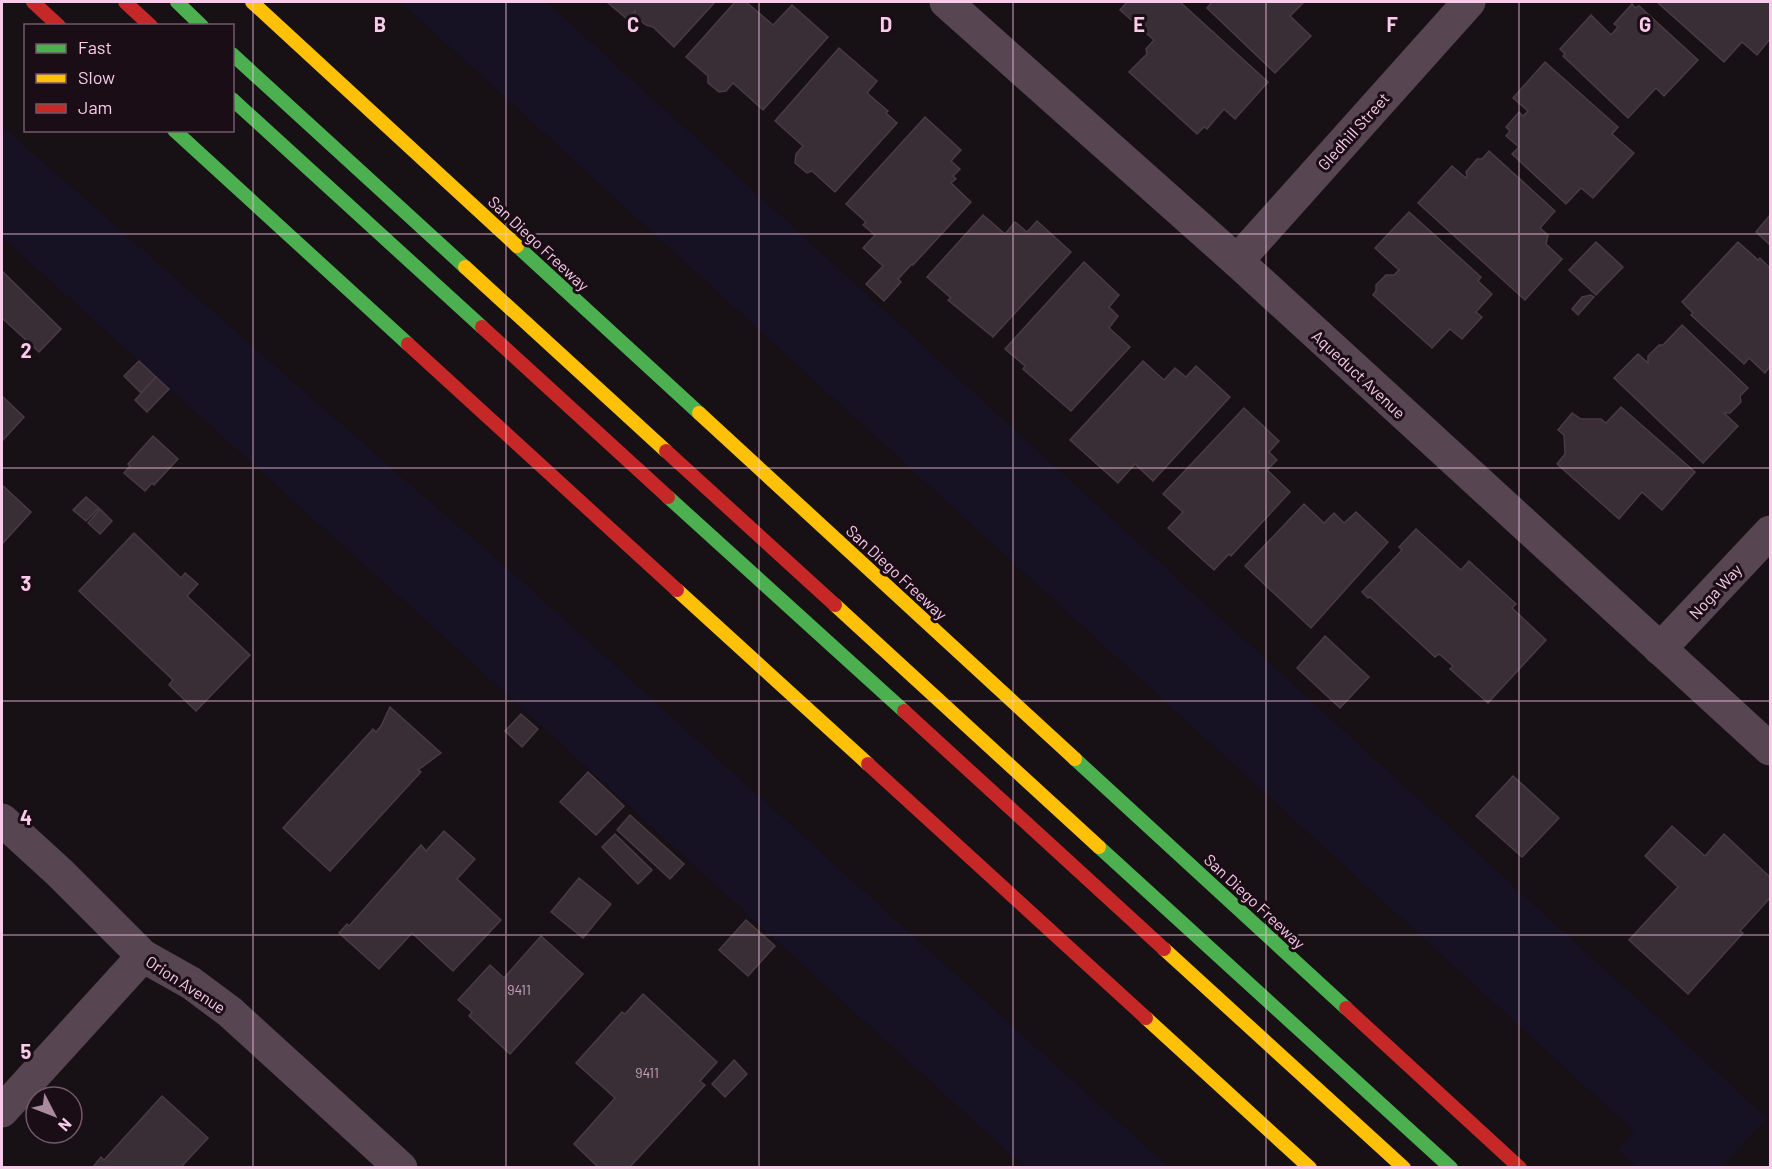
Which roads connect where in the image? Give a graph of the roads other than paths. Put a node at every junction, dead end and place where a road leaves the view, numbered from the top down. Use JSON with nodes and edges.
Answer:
{"nodes":[{"id":1,"x":33,"y":2,"type":"edge"},
{"id":2,"x":125,"y":2,"type":"edge"},
{"id":3,"x":177,"y":2,"type":"edge"},
{"id":4,"x":252,"y":2,"type":"edge"},
{"id":5,"x":946,"y":2,"type":"edge"},
{"id":6,"x":1469,"y":2,"type":"edge"},
{"id":7,"x":57,"y":24,"type":"edge"},
{"id":8,"x":150,"y":24,"type":"edge"},
{"id":9,"x":200,"y":24,"type":"edge"},
{"id":10,"x":234,"y":56,"type":"edge"},
{"id":11,"x":234,"y":101,"type":"edge"},
{"id":12,"x":176,"y":132,"type":"edge"},
{"id":13,"x":1237,"y":261,"type":"junction"},
{"id":14,"x":1770,"y":532,"type":"edge"},
{"id":15,"x":1660,"y":650,"type":"junction"},
{"id":16,"x":1770,"y":749,"type":"edge"},
{"id":17,"x":2,"y":820,"type":"edge"},
{"id":18,"x":143,"y":956,"type":"junction"},
{"id":19,"x":2,"y":1111,"type":"edge"},
{"id":20,"x":401,"y":1167,"type":"edge"},
{"id":21,"x":1310,"y":1167,"type":"edge"},
{"id":22,"x":1404,"y":1167,"type":"edge"},
{"id":23,"x":1451,"y":1167,"type":"edge"},
{"id":24,"x":1520,"y":1167,"type":"edge"}],
"edges":[{"from":1,"to":7,"type":"highway"},
{"from":2,"to":8,"type":"highway"},
{"from":3,"to":9,"type":"highway"},
{"from":4,"to":24,"type":"highway","name":"San Diego Freeway"},
{"from":5,"to":13,"type":"street","name":"Aqueduct Avenue"},
{"from":6,"to":13,"type":"street","name":"Gledhill Street"},
{"from":10,"to":23,"type":"highway"},
{"from":11,"to":22,"type":"highway"},
{"from":12,"to":21,"type":"highway"},
{"from":13,"to":15,"type":"street","name":"Aqueduct Avenue"},
{"from":14,"to":15,"type":"street","name":"Noga Way"},
{"from":15,"to":16,"type":"street","name":"Aqueduct Avenue"},
{"from":17,"to":18,"type":"street","name":"Orion Avenue"},
{"from":18,"to":19,"type":"street"},
{"from":18,"to":20,"type":"street","name":"Orion Avenue"}]}
